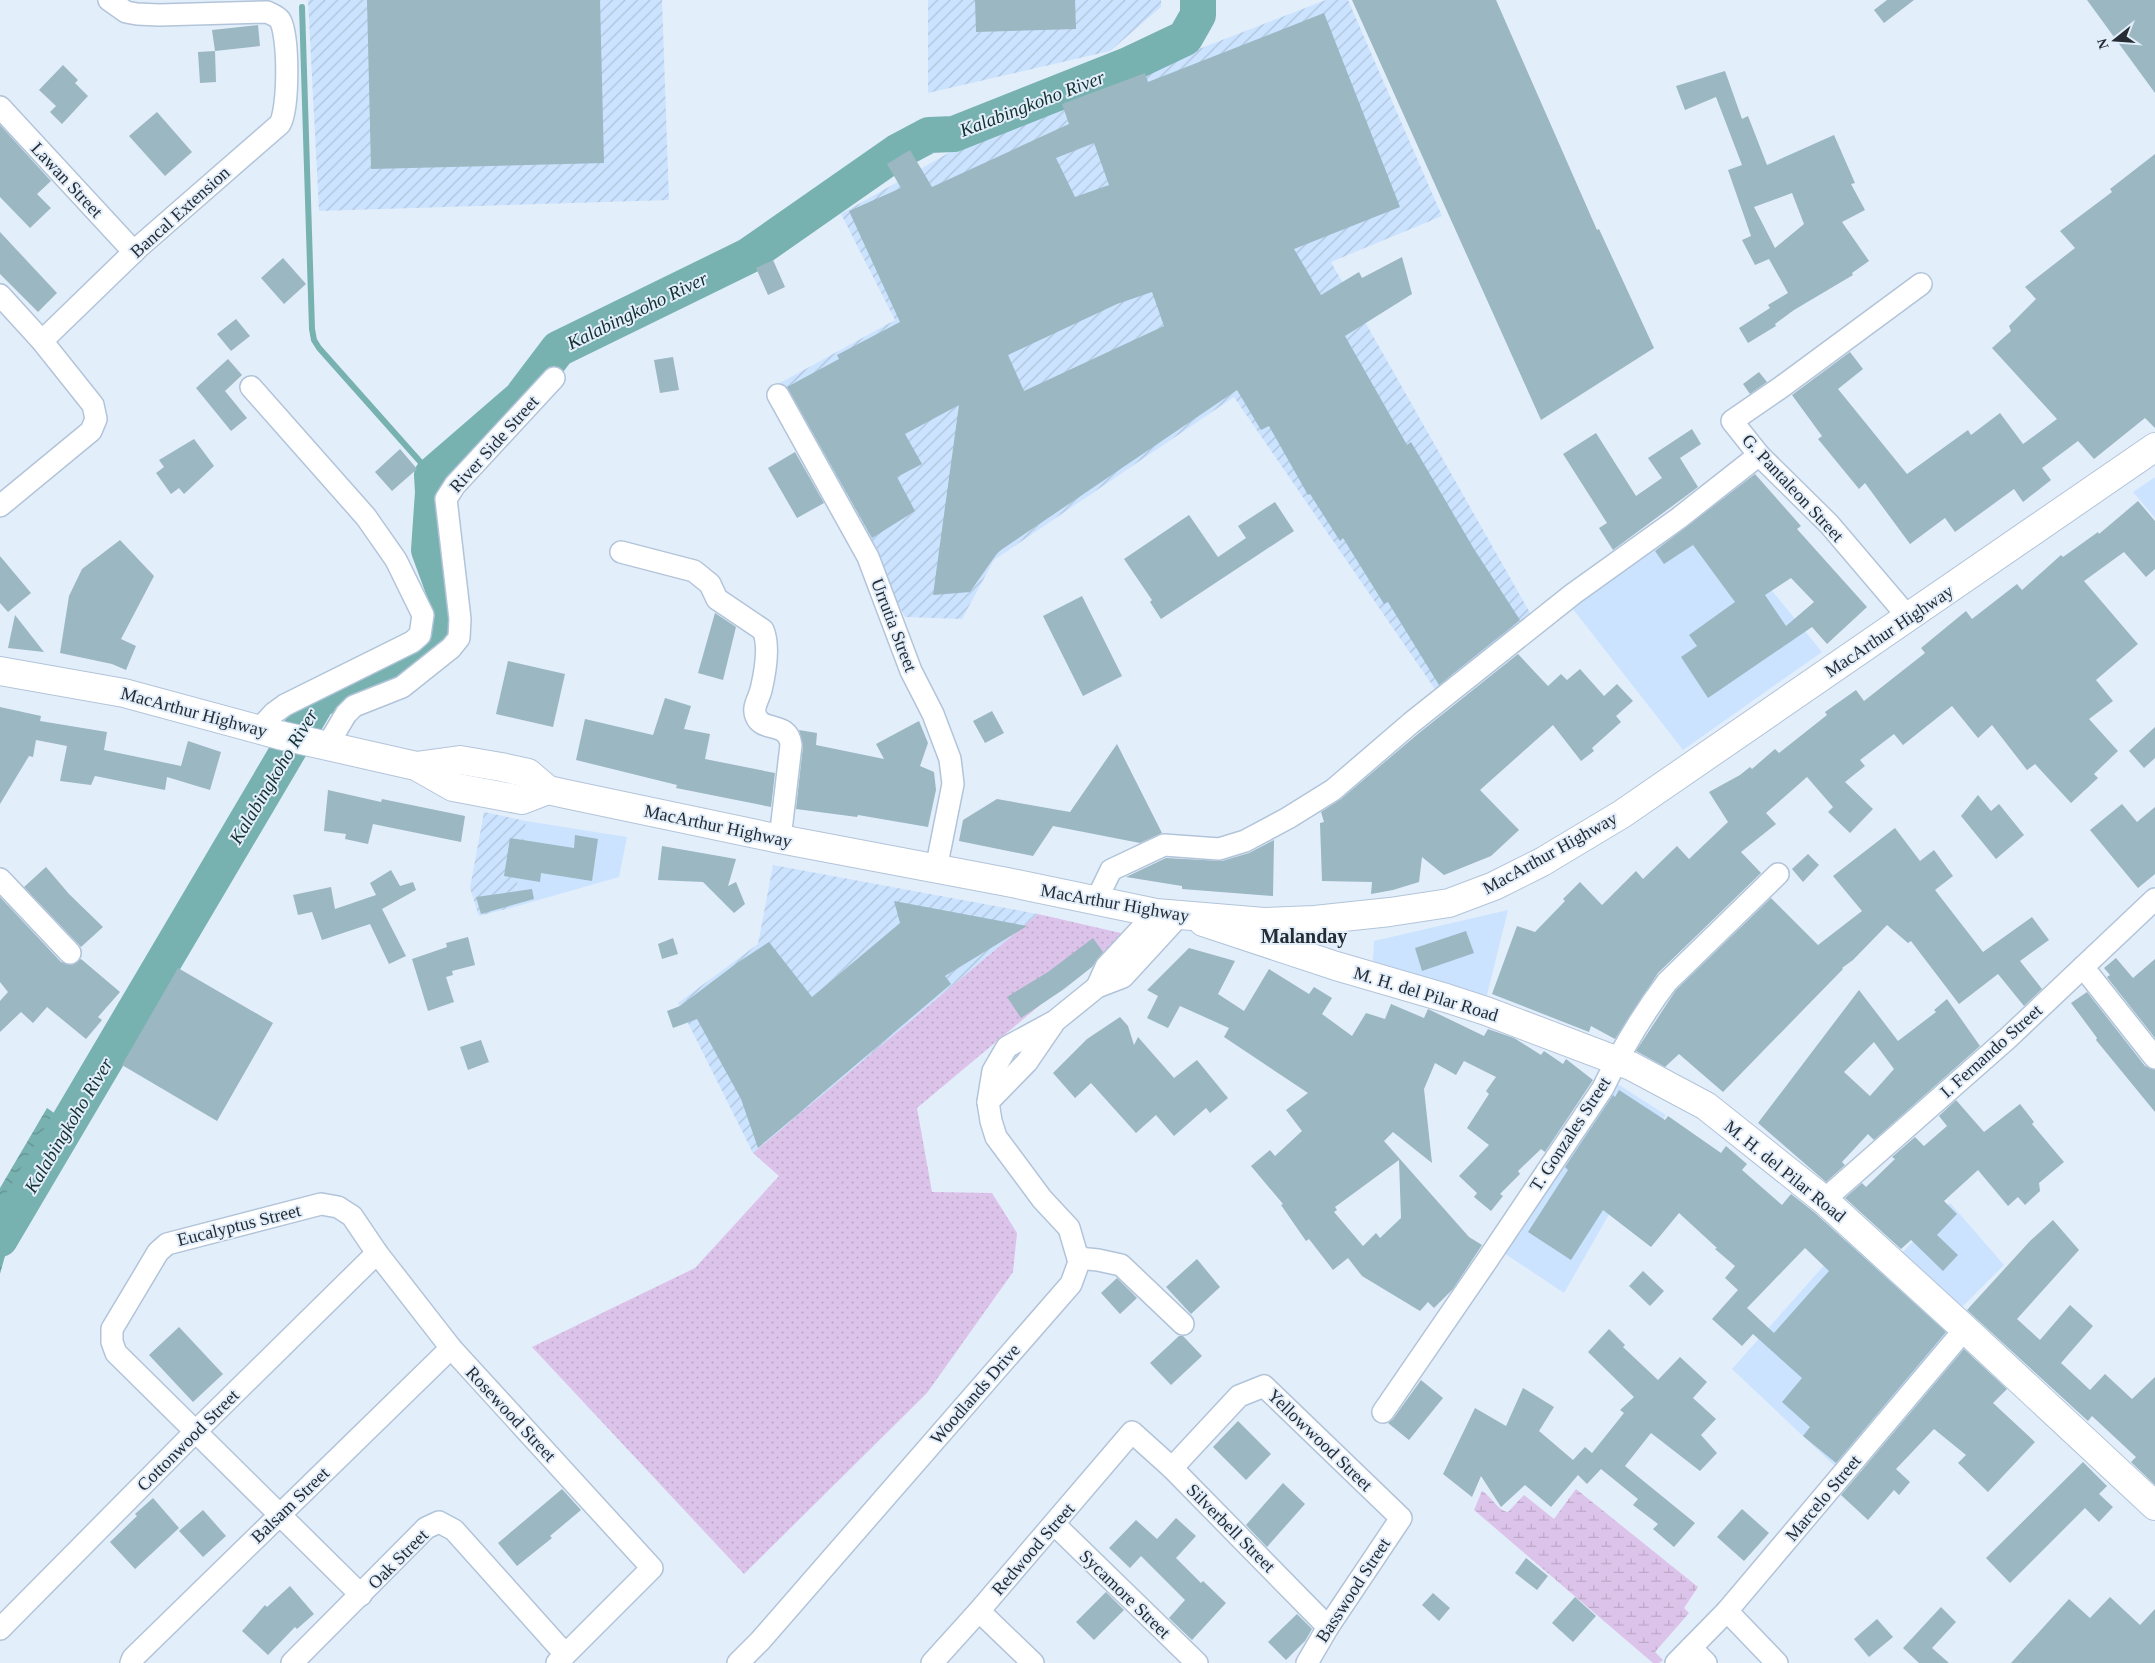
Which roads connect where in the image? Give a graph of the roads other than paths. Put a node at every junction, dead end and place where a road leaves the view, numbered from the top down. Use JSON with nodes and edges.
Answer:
{"nodes":[{"id":1,"x":109,"y":0,"type":"edge"},
{"id":2,"x":0,"y":107,"type":"edge"},
{"id":3,"x":134,"y":252,"type":"junction"},
{"id":4,"x":1921,"y":284,"type":"dead end"},
{"id":5,"x":0,"y":295,"type":"edge"},
{"id":6,"x":42,"y":341,"type":"junction"},
{"id":7,"x":554,"y":378,"type":"dead end"},
{"id":8,"x":250,"y":387,"type":"dead end"},
{"id":9,"x":778,"y":395,"type":"dead end"},
{"id":10,"x":2155,"y":447,"type":"edge"},
{"id":11,"x":1759,"y":455,"type":"junction"},
{"id":12,"x":0,"y":506,"type":"edge"},
{"id":13,"x":621,"y":552,"type":"dead end"},
{"id":14,"x":1909,"y":618,"type":"junction"},
{"id":15,"x":0,"y":671,"type":"edge"},
{"id":16,"x":269,"y":732,"type":"junction"},
{"id":17,"x":319,"y":744,"type":"junction"},
{"id":18,"x":780,"y":840,"type":"junction"},
{"id":19,"x":936,"y":869,"type":"junction"},
{"id":20,"x":1778,"y":874,"type":"dead end"},
{"id":21,"x":0,"y":879,"type":"edge"},
{"id":22,"x":2155,"y":899,"type":"edge"},
{"id":23,"x":1096,"y":901,"type":"junction"},
{"id":24,"x":1175,"y":915,"type":"junction"},
{"id":25,"x":1315,"y":920,"type":"junction"},
{"id":26,"x":70,"y":953,"type":"dead end"},
{"id":27,"x":1336,"y":966,"type":"junction"},
{"id":28,"x":2083,"y":967,"type":"junction"},
{"id":29,"x":2155,"y":1058,"type":"edge"},
{"id":30,"x":1616,"y":1060,"type":"junction"},
{"id":31,"x":1824,"y":1200,"type":"junction"},
{"id":32,"x":377,"y":1253,"type":"junction"},
{"id":33,"x":1078,"y":1258,"type":"junction"},
{"id":34,"x":1183,"y":1324,"type":"dead end"},
{"id":35,"x":1965,"y":1329,"type":"junction"},
{"id":36,"x":451,"y":1348,"type":"junction"},
{"id":37,"x":1383,"y":1412,"type":"dead end"},
{"id":38,"x":195,"y":1432,"type":"junction"},
{"id":39,"x":1132,"y":1432,"type":"joint"},
{"id":40,"x":1172,"y":1468,"type":"junction"},
{"id":41,"x":2155,"y":1506,"type":"edge"},
{"id":42,"x":279,"y":1515,"type":"junction"},
{"id":43,"x":1401,"y":1518,"type":"joint"},
{"id":44,"x":1054,"y":1524,"type":"junction"},
{"id":45,"x":361,"y":1595,"type":"junction"},
{"id":46,"x":1727,"y":1611,"type":"junction"},
{"id":47,"x":979,"y":1612,"type":"junction"},
{"id":48,"x":1328,"y":1627,"type":"junction"},
{"id":49,"x":0,"y":1629,"type":"edge"},
{"id":50,"x":1691,"y":1658,"type":"edge"},
{"id":51,"x":561,"y":1659,"type":"edge"},
{"id":52,"x":131,"y":1663,"type":"edge"},
{"id":53,"x":292,"y":1663,"type":"edge"},
{"id":54,"x":738,"y":1663,"type":"edge"},
{"id":55,"x":932,"y":1663,"type":"edge"},
{"id":56,"x":1033,"y":1663,"type":"edge"},
{"id":57,"x":1197,"y":1663,"type":"edge"},
{"id":58,"x":1307,"y":1663,"type":"edge"},
{"id":59,"x":1777,"y":1663,"type":"edge"}],
"edges":[{"from":1,"to":3,"type":"street","name":"Bancal Extension"},
{"from":2,"to":3,"type":"street","name":"Lawan Street"},
{"from":3,"to":6,"type":"street","name":"Bancal Extension"},
{"from":4,"to":11,"type":"street","name":"G. Pantaleon Street"},
{"from":5,"to":6,"type":"street"},
{"from":6,"to":12,"type":"street"},
{"from":7,"to":17,"type":"street","name":"River Side Street"},
{"from":8,"to":16,"type":"street"},
{"from":9,"to":19,"type":"street","name":"Urrutia Street"},
{"from":10,"to":14,"type":"main road","name":"MacArthur Highway"},
{"from":11,"to":14,"type":"street","name":"G. Pantaleon Street"},
{"from":11,"to":23,"type":"street"},
{"from":13,"to":18,"type":"street"},
{"from":14,"to":25,"type":"main road","name":"MacArthur Highway"},
{"from":15,"to":16,"type":"main road","name":"MacArthur Highway"},
{"from":16,"to":17,"type":"main road","name":"MacArthur Highway"},
{"from":17,"to":18,"type":"main road","name":"MacArthur Highway"},
{"from":18,"to":19,"type":"main road","name":"MacArthur Highway"},
{"from":19,"to":23,"type":"main road","name":"MacArthur Highway"},
{"from":20,"to":30,"type":"street","name":"T. Gonzales Street"},
{"from":21,"to":26,"type":"street"},
{"from":22,"to":28,"type":"street","name":"I. Fernando Street"},
{"from":23,"to":24,"type":"main road","name":"MacArthur Highway"},
{"from":24,"to":25,"type":"main road","name":"MacArthur Highway"},
{"from":24,"to":27,"type":"main road","name":"M. H. del Pilar Road"},
{"from":24,"to":33,"type":"street"},
{"from":25,"to":27,"type":"main road","name":"M. H. del Pilar Road"},
{"from":27,"to":30,"type":"main road","name":"M. H. del Pilar Road"},
{"from":28,"to":29,"type":"street"},
{"from":28,"to":31,"type":"street","name":"I. Fernando Street"},
{"from":30,"to":31,"type":"main road","name":"M. H. del Pilar Road"},
{"from":30,"to":37,"type":"street","name":"T. Gonzales Street"},
{"from":31,"to":35,"type":"main road","name":"M. H. del Pilar Road"},
{"from":32,"to":36,"type":"street","name":"Rosewood Street"},
{"from":32,"to":38,"type":"street","name":"Cottonwood Street"},
{"from":32,"to":38,"type":"street","name":"Eucalyptus Street"},
{"from":33,"to":34,"type":"street"},
{"from":33,"to":54,"type":"street","name":"Woodlands Drive"},
{"from":35,"to":41,"type":"main road","name":"M. H. del Pilar Road"},
{"from":35,"to":46,"type":"street","name":"Marcelo Street"},
{"from":36,"to":42,"type":"street","name":"Balsam Street"},
{"from":36,"to":51,"type":"street","name":"Rosewood Street"},
{"from":38,"to":42,"type":"street","name":"Eucalyptus Street"},
{"from":38,"to":49,"type":"street","name":"Cottonwood Street"},
{"from":39,"to":40,"type":"street","name":"Silverbell Street"},
{"from":39,"to":44,"type":"street","name":"Redwood Street"},
{"from":40,"to":43,"type":"street","name":"Yellowwood Street"},
{"from":40,"to":48,"type":"street","name":"Silverbell Street"},
{"from":42,"to":45,"type":"street","name":"Eucalyptus Street"},
{"from":42,"to":52,"type":"street","name":"Balsam Street"},
{"from":43,"to":48,"type":"street","name":"Basswood Street"},
{"from":44,"to":47,"type":"street","name":"Redwood Street"},
{"from":44,"to":57,"type":"street","name":"Sycamore Street"},
{"from":45,"to":51,"type":"street","name":"Oak Street"},
{"from":45,"to":53,"type":"street","name":"Oak Street"},
{"from":46,"to":50,"type":"street","name":"Marcelo Street"},
{"from":46,"to":59,"type":"street"},
{"from":47,"to":55,"type":"street","name":"Redwood Street"},
{"from":47,"to":56,"type":"street"},
{"from":48,"to":58,"type":"street","name":"Basswood Street"}]}
